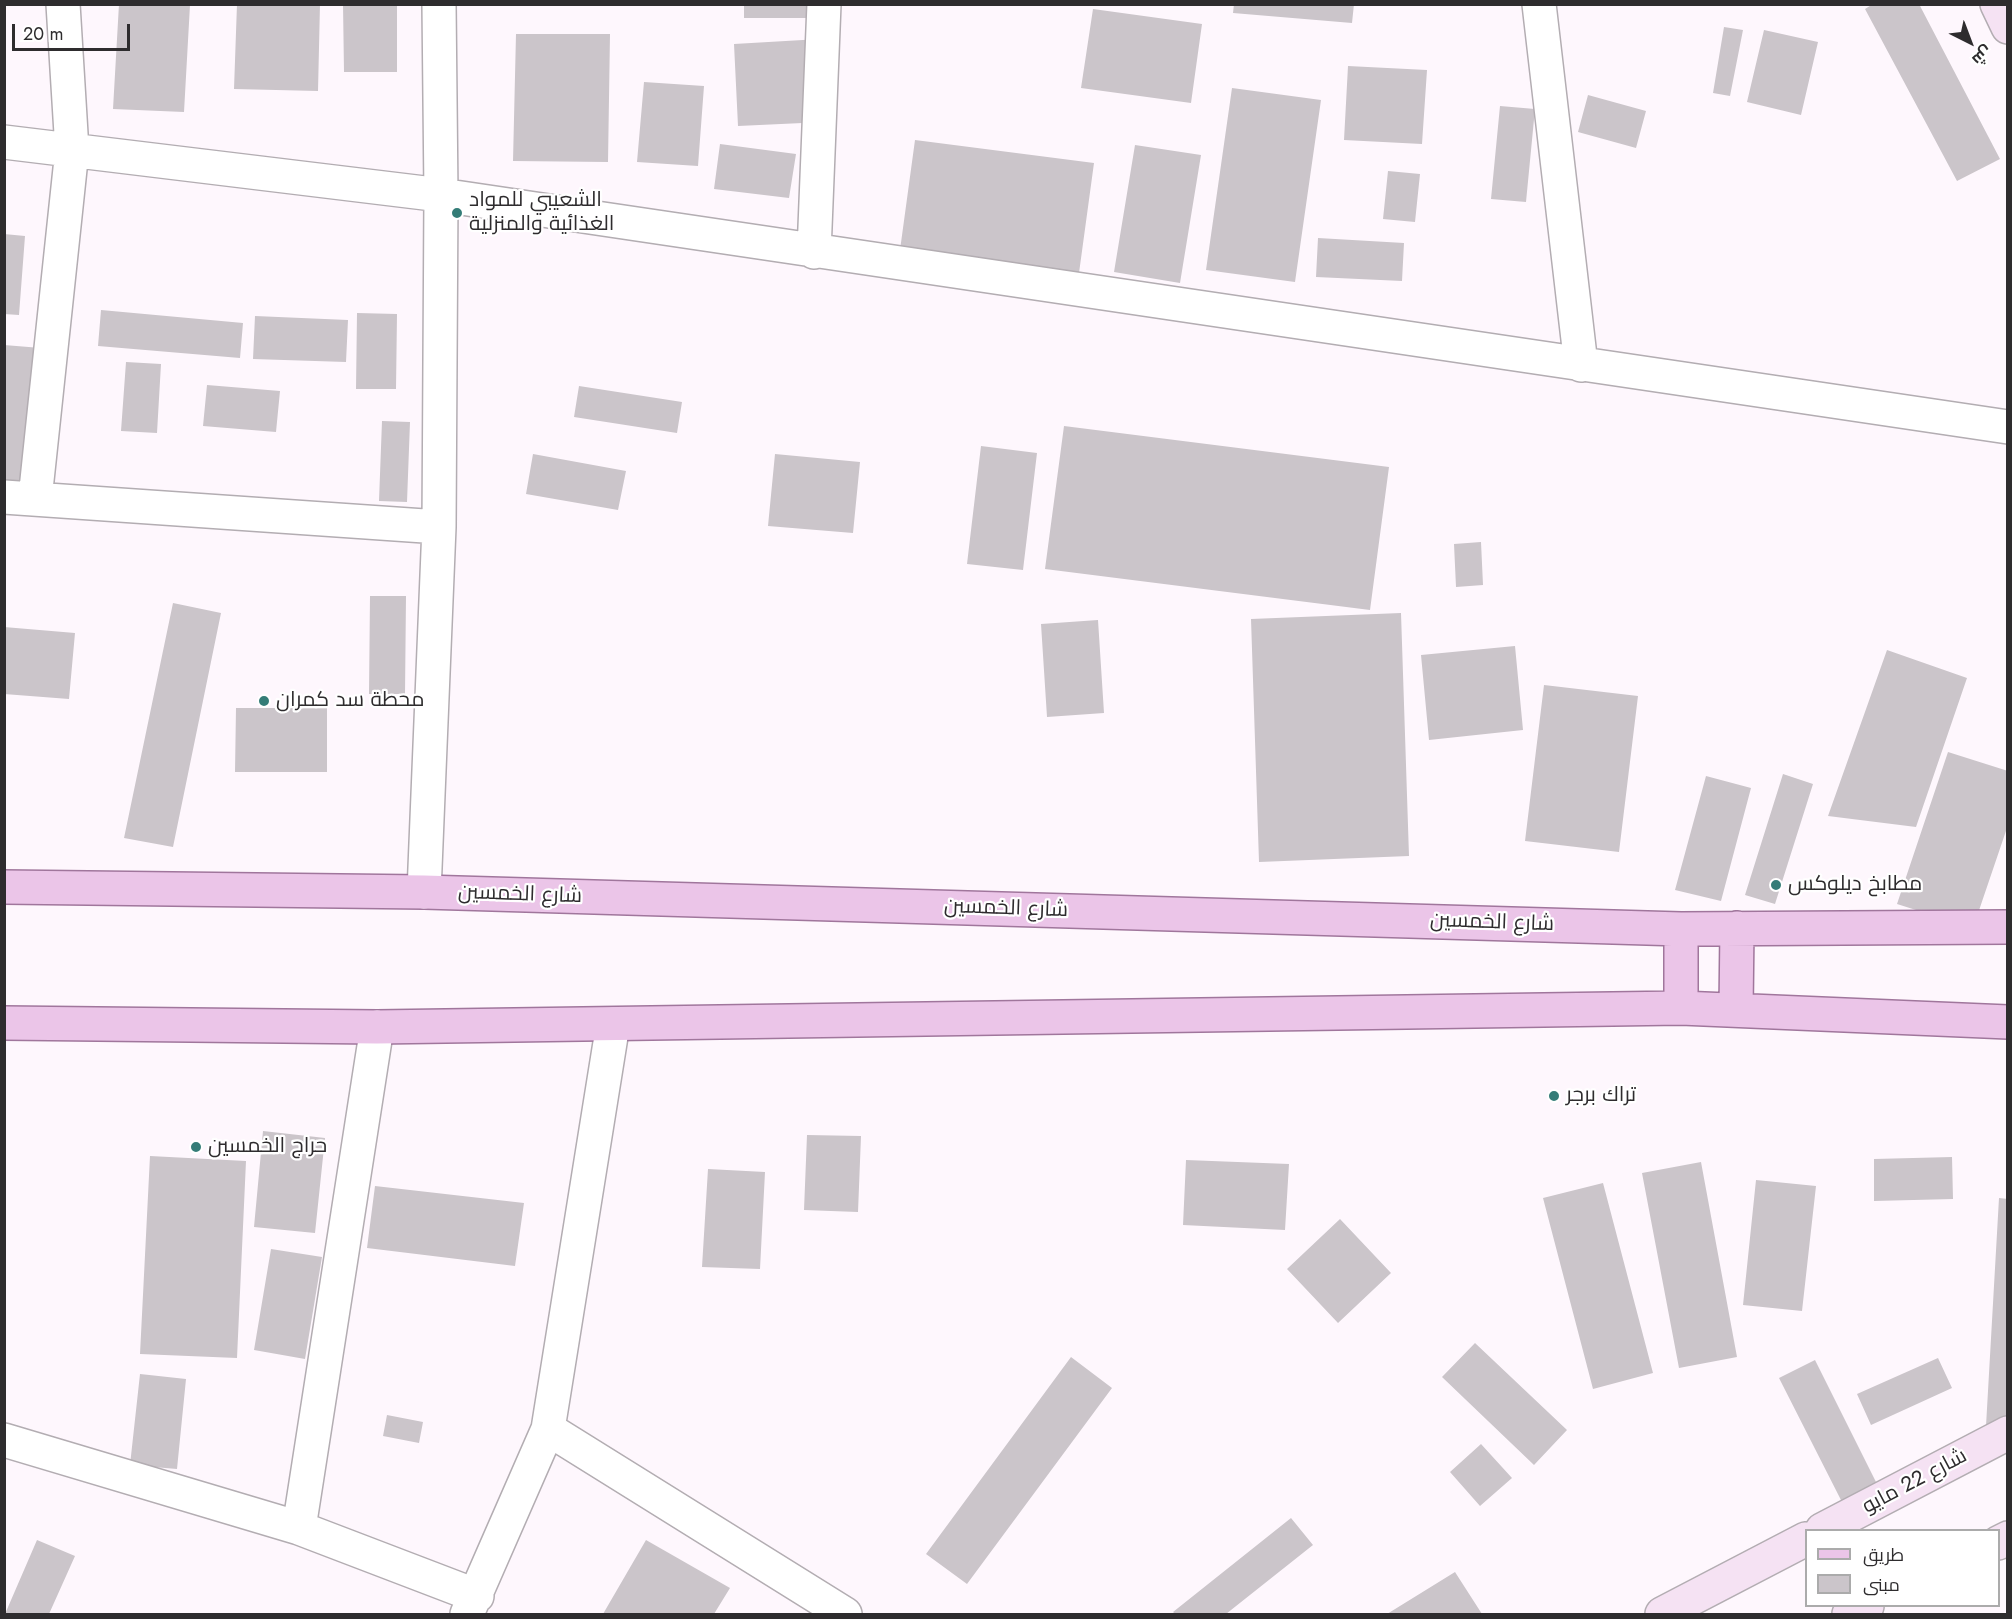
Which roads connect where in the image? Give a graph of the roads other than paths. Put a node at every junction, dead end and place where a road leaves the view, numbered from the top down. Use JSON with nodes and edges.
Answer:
{"nodes":[{"id":1,"x":63,"y":4,"type":"edge"},
{"id":2,"x":439,"y":4,"type":"edge"},
{"id":3,"x":824,"y":4,"type":"edge"},
{"id":4,"x":1539,"y":4,"type":"edge"},
{"id":5,"x":1997,"y":4,"type":"edge"},
{"id":6,"x":2007,"y":27,"type":"edge"},
{"id":7,"x":4,"y":142,"type":"edge"},
{"id":8,"x":72,"y":150,"type":"junction"},
{"id":9,"x":441,"y":195,"type":"junction"},
{"id":10,"x":814,"y":252,"type":"junction"},
{"id":11,"x":1581,"y":365,"type":"junction"},
{"id":12,"x":2007,"y":427,"type":"edge"},
{"id":13,"x":20,"y":498,"type":"edge"},
{"id":14,"x":439,"y":527,"type":"junction"},
{"id":15,"x":4,"y":887,"type":"edge"},
{"id":16,"x":424,"y":892,"type":"junction"},
{"id":17,"x":2007,"y":927,"type":"edge"},
{"id":18,"x":1737,"y":928,"type":"junction"},
{"id":19,"x":1681,"y":929,"type":"junction"},
{"id":20,"x":1681,"y":1008,"type":"junction"},
{"id":21,"x":1736,"y":1010,"type":"junction"},
{"id":22,"x":2007,"y":1022,"type":"edge"},
{"id":23,"x":4,"y":1023,"type":"edge"},
{"id":24,"x":613,"y":1024,"type":"junction"},
{"id":25,"x":377,"y":1027,"type":"junction"},
{"id":26,"x":548,"y":1429,"type":"junction"},
{"id":27,"x":2007,"y":1433,"type":"edge"},
{"id":28,"x":4,"y":1440,"type":"edge"},
{"id":29,"x":299,"y":1528,"type":"junction"},
{"id":30,"x":1824,"y":1529,"type":"edge"},
{"id":31,"x":1805,"y":1540,"type":"edge"},
{"id":32,"x":472,"y":1605,"type":"edge"},
{"id":33,"x":1864,"y":1607,"type":"edge"},
{"id":34,"x":845,"y":1614,"type":"edge"},
{"id":35,"x":1662,"y":1614,"type":"edge"},
{"id":36,"x":1849,"y":1614,"type":"edge"}],
"edges":[{"from":1,"to":8,"type":"street"},
{"from":2,"to":9,"type":"street"},
{"from":3,"to":10,"type":"street"},
{"from":4,"to":11,"type":"street"},
{"from":5,"to":6,"type":"main road"},
{"from":7,"to":8,"type":"street"},
{"from":8,"to":9,"type":"street"},
{"from":8,"to":13,"type":"street"},
{"from":9,"to":10,"type":"street"},
{"from":9,"to":14,"type":"street"},
{"from":10,"to":11,"type":"street"},
{"from":11,"to":12,"type":"street"},
{"from":13,"to":14,"type":"street"},
{"from":14,"to":16,"type":"street"},
{"from":15,"to":16,"type":"main road","name":"شارع الخمسين"},
{"from":16,"to":19,"type":"main road","name":"شارع الخمسين"},
{"from":17,"to":18,"type":"main road","name":"شارع الخمسين"},
{"from":18,"to":19,"type":"main road","name":"شارع الخمسين"},
{"from":18,"to":21,"type":"main road"},
{"from":19,"to":20,"type":"main road"},
{"from":20,"to":21,"type":"main road"},
{"from":20,"to":24,"type":"main road"},
{"from":21,"to":22,"type":"main road"},
{"from":23,"to":25,"type":"main road"},
{"from":24,"to":25,"type":"main road"},
{"from":24,"to":26,"type":"street"},
{"from":25,"to":29,"type":"street"},
{"from":26,"to":32,"type":"street"},
{"from":26,"to":34,"type":"street"},
{"from":27,"to":30,"type":"main road","name":"شارع 22 مايو"},
{"from":28,"to":29,"type":"street"},
{"from":29,"to":32,"type":"street"},
{"from":31,"to":35,"type":"main road"},
{"from":33,"to":36,"type":"main road"}]}
